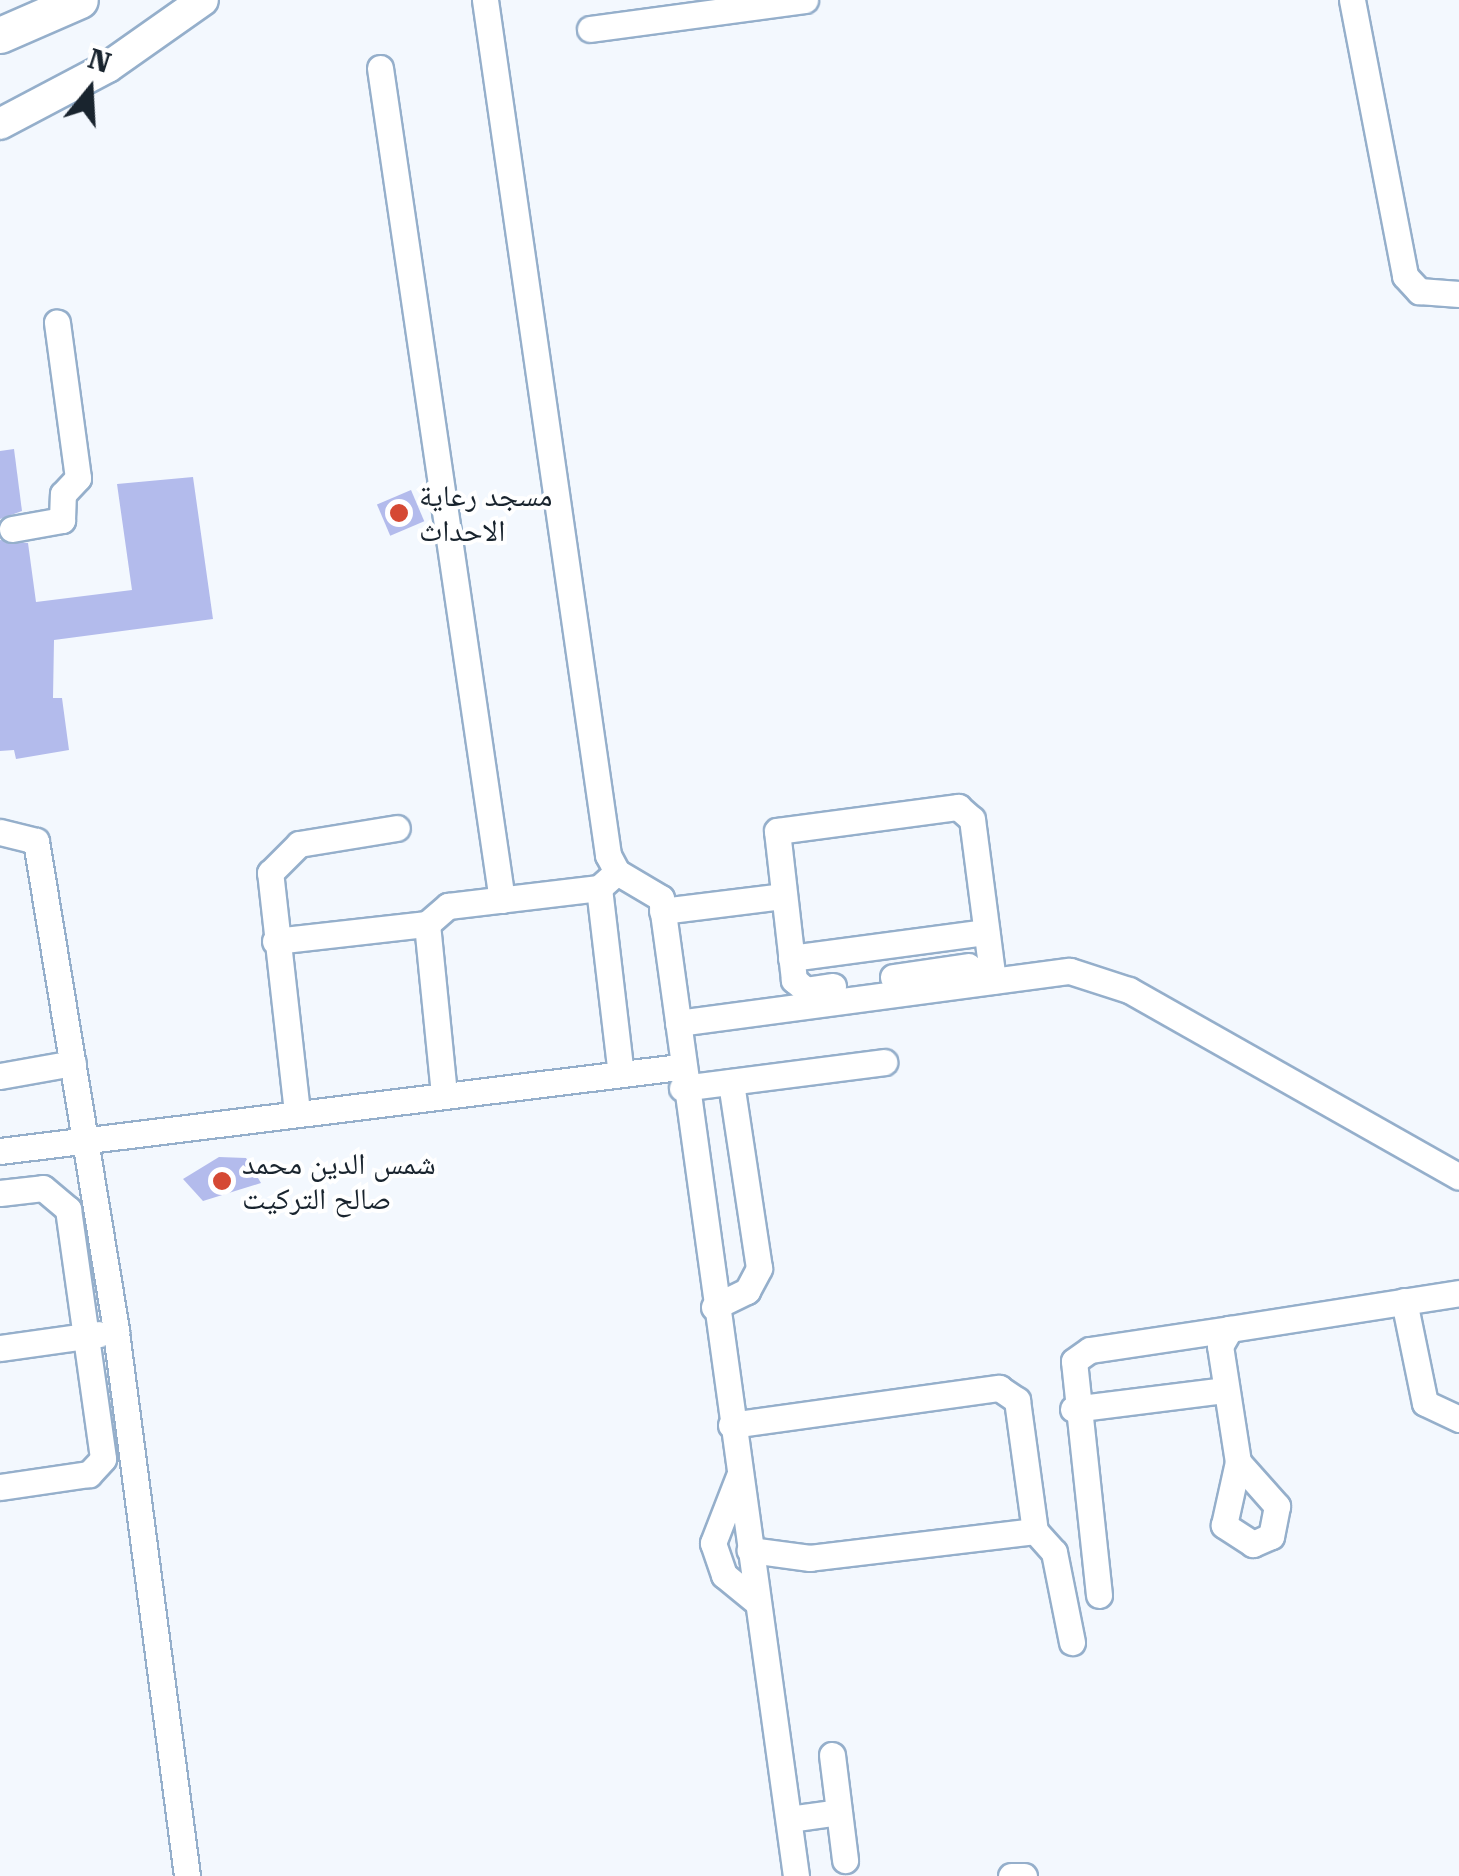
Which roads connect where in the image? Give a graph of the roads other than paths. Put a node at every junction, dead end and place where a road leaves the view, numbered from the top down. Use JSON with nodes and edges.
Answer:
{"nodes":[{"id":1,"x":80,"y":0,"type":"edge"},
{"id":2,"x":203,"y":0,"type":"edge"},
{"id":3,"x":486,"y":0,"type":"edge"},
{"id":4,"x":797,"y":0,"type":"edge"},
{"id":5,"x":805,"y":0,"type":"edge"},
{"id":6,"x":1352,"y":0,"type":"edge"},
{"id":7,"x":590,"y":29,"type":"dead end"},
{"id":8,"x":0,"y":34,"type":"edge"},
{"id":9,"x":380,"y":68,"type":"dead end"},
{"id":10,"x":0,"y":124,"type":"edge"},
{"id":11,"x":1459,"y":294,"type":"edge"},
{"id":12,"x":57,"y":322,"type":"dead end"},
{"id":13,"x":12,"y":530,"type":"dead end"},
{"id":14,"x":396,"y":828,"type":"dead end"},
{"id":15,"x":0,"y":832,"type":"edge"},
{"id":16,"x":608,"y":880,"type":"junction"},
{"id":17,"x":782,"y":896,"type":"junction"},
{"id":18,"x":502,"y":900,"type":"junction"},
{"id":19,"x":662,"y":911,"type":"junction"},
{"id":20,"x":427,"y":924,"type":"junction"},
{"id":21,"x":974,"y":934,"type":"junction"},
{"id":22,"x":275,"y":941,"type":"junction"},
{"id":23,"x":791,"y":958,"type":"junction"},
{"id":24,"x":977,"y":977,"type":"junction"},
{"id":25,"x":678,"y":1023,"type":"junction"},
{"id":26,"x":884,"y":1062,"type":"dead end"},
{"id":27,"x":73,"y":1063,"type":"junction"},
{"id":28,"x":622,"y":1074,"type":"junction"},
{"id":29,"x":0,"y":1076,"type":"edge"},
{"id":30,"x":680,"y":1077,"type":"junction"},
{"id":31,"x":731,"y":1082,"type":"junction"},
{"id":32,"x":444,"y":1094,"type":"junction"},
{"id":33,"x":297,"y":1112,"type":"junction"},
{"id":34,"x":86,"y":1139,"type":"junction"},
{"id":35,"x":0,"y":1151,"type":"edge"},
{"id":36,"x":1459,"y":1177,"type":"edge"},
{"id":37,"x":0,"y":1193,"type":"edge"},
{"id":38,"x":1459,"y":1293,"type":"edge"},
{"id":39,"x":1404,"y":1302,"type":"junction"},
{"id":40,"x":714,"y":1307,"type":"junction"},
{"id":41,"x":1230,"y":1329,"type":"junction"},
{"id":42,"x":116,"y":1332,"type":"junction"},
{"id":43,"x":86,"y":1336,"type":"junction"},
{"id":44,"x":0,"y":1348,"type":"edge"},
{"id":45,"x":1226,"y":1390,"type":"junction"},
{"id":46,"x":1073,"y":1410,"type":"junction"},
{"id":47,"x":1459,"y":1418,"type":"edge"},
{"id":48,"x":732,"y":1426,"type":"junction"},
{"id":49,"x":1238,"y":1462,"type":"dead end"},
{"id":50,"x":739,"y":1476,"type":"junction"},
{"id":51,"x":0,"y":1487,"type":"edge"},
{"id":52,"x":1035,"y":1531,"type":"junction"},
{"id":53,"x":750,"y":1550,"type":"junction"},
{"id":54,"x":1100,"y":1596,"type":"dead end"},
{"id":55,"x":757,"y":1602,"type":"junction"},
{"id":56,"x":1072,"y":1642,"type":"dead end"},
{"id":57,"x":832,"y":1755,"type":"dead end"},
{"id":58,"x":839,"y":1812,"type":"junction"},
{"id":59,"x":789,"y":1819,"type":"junction"},
{"id":60,"x":845,"y":1860,"type":"dead end"},
{"id":61,"x":187,"y":1876,"type":"edge"},
{"id":62,"x":796,"y":1876,"type":"edge"},
{"id":63,"x":1011,"y":1876,"type":"edge"},
{"id":64,"x":1024,"y":1876,"type":"edge"}],
"edges":[{"from":1,"to":8,"type":"highway"},
{"from":2,"to":10,"type":"main road"},
{"from":3,"to":16,"type":"lane"},
{"from":4,"to":5,"type":"lane"},
{"from":4,"to":7,"type":"lane"},
{"from":6,"to":11,"type":"lane"},
{"from":9,"to":18,"type":"lane"},
{"from":12,"to":13,"type":"lane"},
{"from":14,"to":22,"type":"lane"},
{"from":15,"to":27,"type":"lane"},
{"from":16,"to":18,"type":"lane"},
{"from":16,"to":19,"type":"lane"},
{"from":16,"to":28,"type":"lane"},
{"from":17,"to":19,"type":"lane"},
{"from":17,"to":21,"type":"lane"},
{"from":17,"to":23,"type":"lane"},
{"from":18,"to":20,"type":"lane"},
{"from":19,"to":25,"type":"lane"},
{"from":20,"to":22,"type":"lane"},
{"from":20,"to":32,"type":"lane"},
{"from":21,"to":23,"type":"lane"},
{"from":21,"to":24,"type":"lane"},
{"from":22,"to":33,"type":"lane"},
{"from":23,"to":24,"type":"lane"},
{"from":24,"to":25,"type":"lane"},
{"from":24,"to":36,"type":"lane"},
{"from":25,"to":30,"type":"lane"},
{"from":26,"to":31,"type":"lane"},
{"from":27,"to":29,"type":"lane"},
{"from":27,"to":34,"type":"lane"},
{"from":28,"to":30,"type":"lane"},
{"from":28,"to":32,"type":"lane"},
{"from":30,"to":31,"type":"lane"},
{"from":30,"to":40,"type":"lane"},
{"from":31,"to":40,"type":"lane"},
{"from":32,"to":33,"type":"lane"},
{"from":33,"to":34,"type":"lane"},
{"from":34,"to":35,"type":"lane"},
{"from":34,"to":42,"type":"lane"},
{"from":37,"to":43,"type":"lane"},
{"from":38,"to":39,"type":"lane"},
{"from":39,"to":41,"type":"lane"},
{"from":39,"to":47,"type":"lane"},
{"from":40,"to":48,"type":"lane"},
{"from":41,"to":45,"type":"lane"},
{"from":41,"to":46,"type":"lane"},
{"from":42,"to":43,"type":"lane"},
{"from":42,"to":61,"type":"lane"},
{"from":43,"to":44,"type":"lane"},
{"from":43,"to":51,"type":"lane"},
{"from":45,"to":46,"type":"lane"},
{"from":45,"to":49,"type":"lane"},
{"from":46,"to":54,"type":"lane"},
{"from":48,"to":50,"type":"lane"},
{"from":48,"to":52,"type":"lane"},
{"from":50,"to":53,"type":"lane"},
{"from":50,"to":55,"type":"lane"},
{"from":52,"to":53,"type":"lane"},
{"from":52,"to":56,"type":"lane"},
{"from":53,"to":55,"type":"lane"},
{"from":55,"to":59,"type":"lane"},
{"from":57,"to":58,"type":"lane"},
{"from":58,"to":59,"type":"lane"},
{"from":58,"to":60,"type":"lane"},
{"from":59,"to":62,"type":"lane"},
{"from":63,"to":64,"type":"lane"}]}
